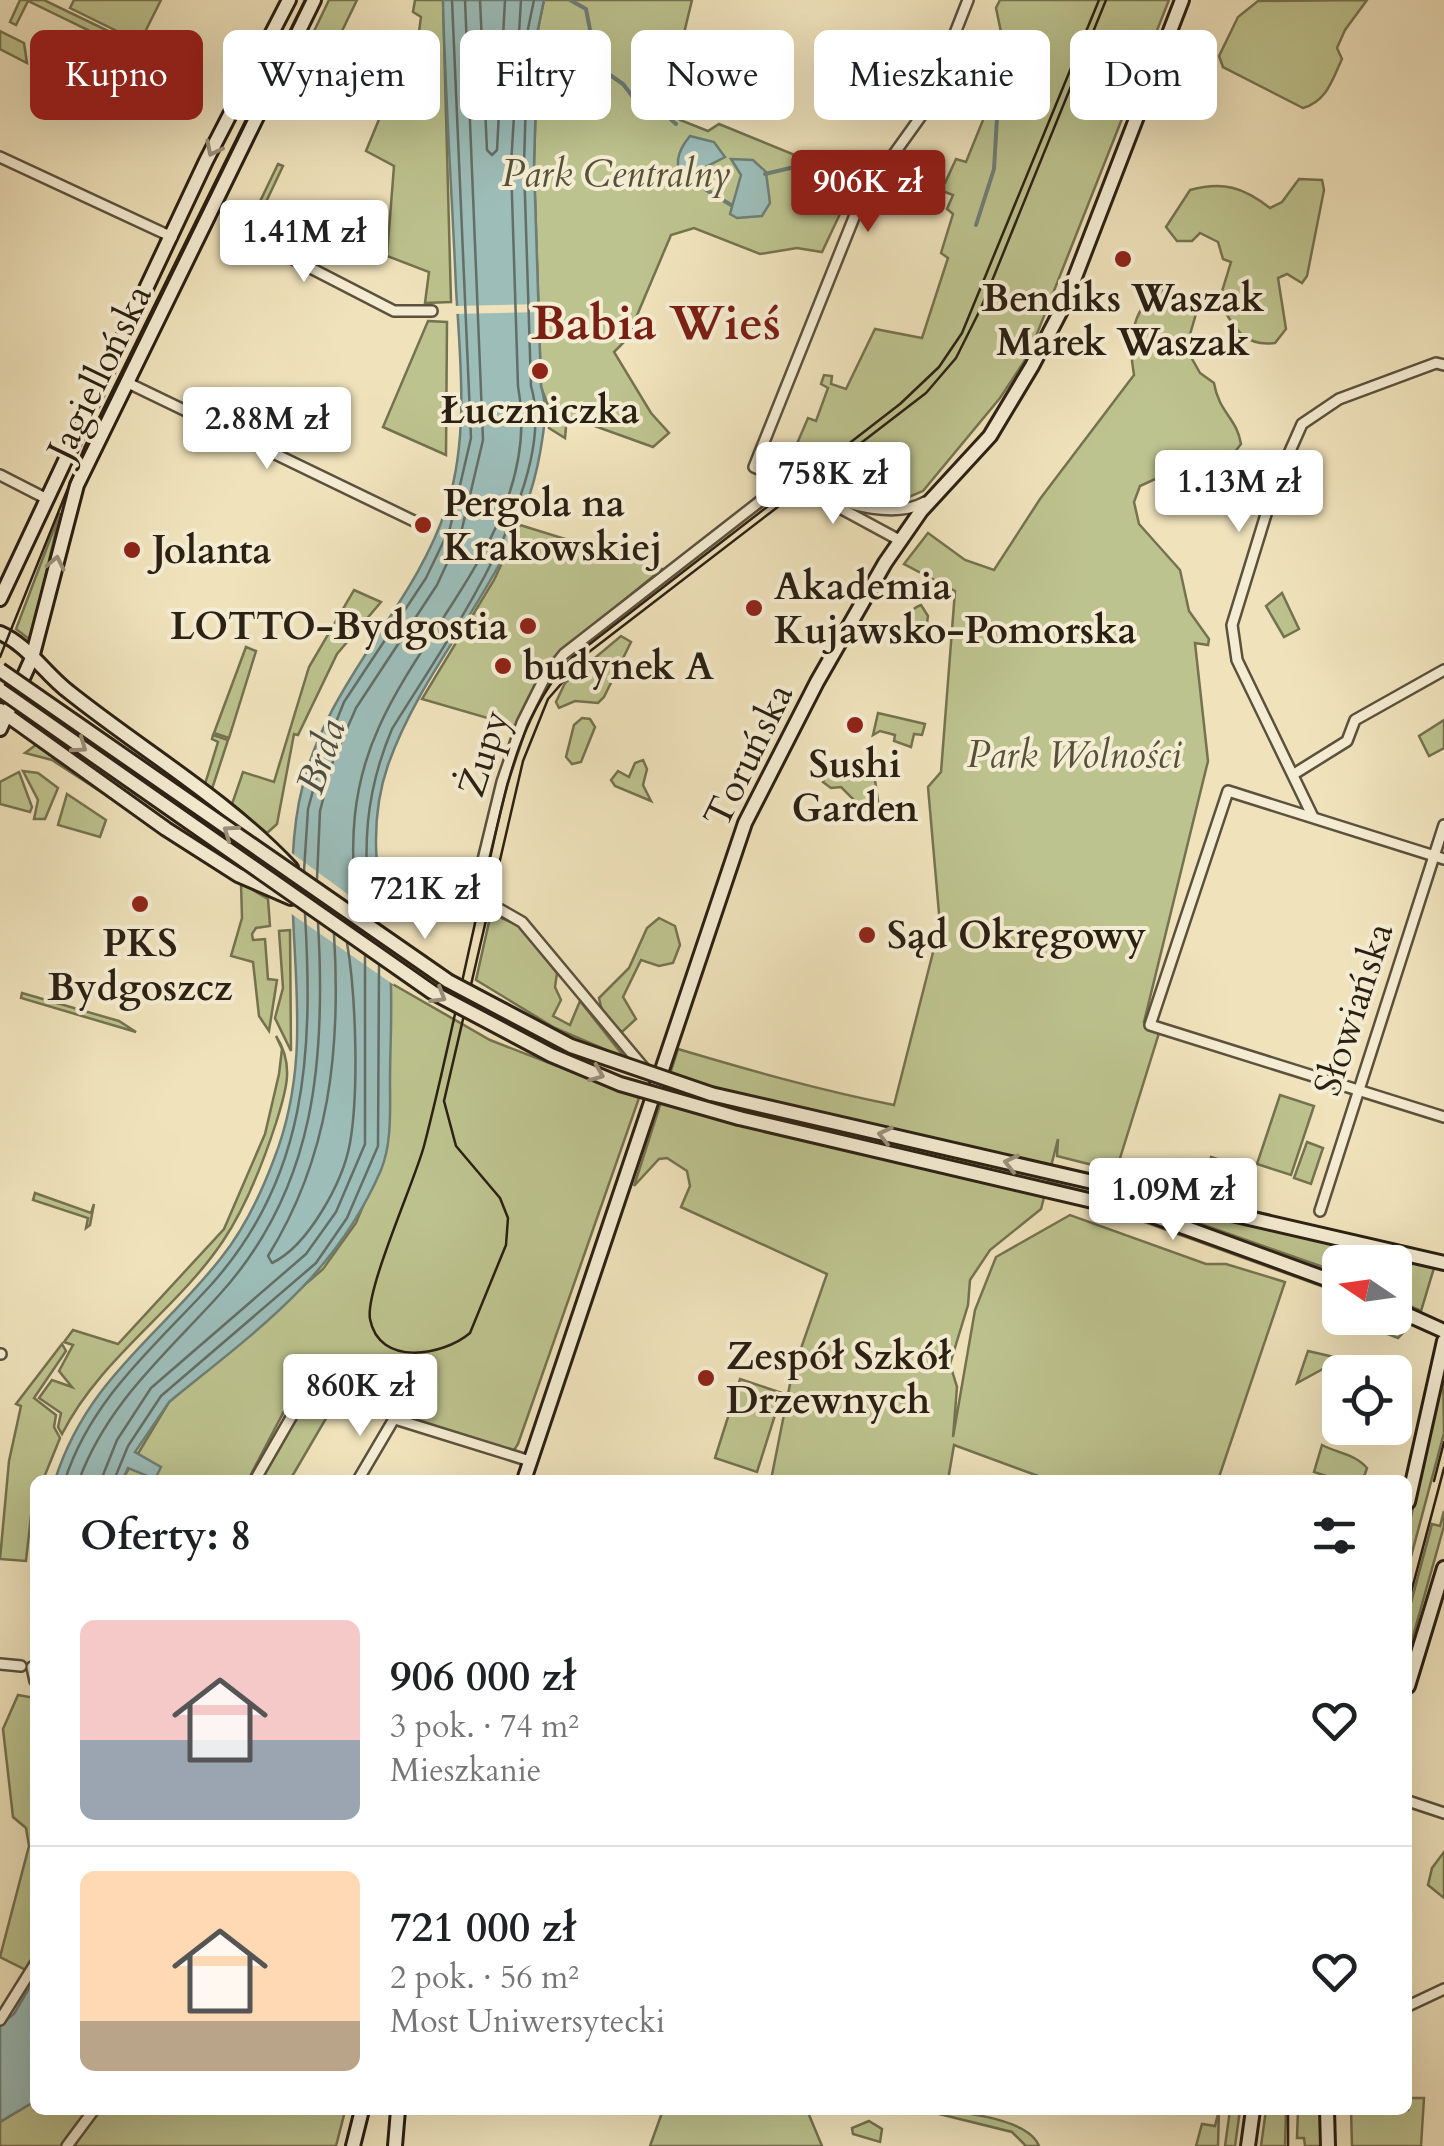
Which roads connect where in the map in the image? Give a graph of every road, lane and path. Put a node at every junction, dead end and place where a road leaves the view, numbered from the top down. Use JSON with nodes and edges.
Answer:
{"nodes":[{"id":1,"x":290,"y":0,"type":"edge"},
{"id":2,"x":314,"y":0,"type":"edge"},
{"id":3,"x":968,"y":0,"type":"edge"},
{"id":4,"x":1182,"y":0,"type":"edge"},
{"id":5,"x":0,"y":157,"type":"edge"},
{"id":6,"x":172,"y":237,"type":"junction"},
{"id":7,"x":242,"y":247,"type":"dead end"},
{"id":8,"x":432,"y":311,"type":"dead end"},
{"id":9,"x":1444,"y":365,"type":"edge"},
{"id":10,"x":126,"y":382,"type":"junction"},
{"id":11,"x":0,"y":476,"type":"edge"},
{"id":12,"x":786,"y":480,"type":"junction"},
{"id":13,"x":809,"y":490,"type":"junction"},
{"id":14,"x":937,"y":493,"type":"junction"},
{"id":15,"x":47,"y":499,"type":"junction"},
{"id":16,"x":892,"y":512,"type":"junction"},
{"id":17,"x":418,"y":523,"type":"dead end"},
{"id":18,"x":904,"y":536,"type":"junction"},
{"id":19,"x":0,"y":599,"type":"edge"},
{"id":20,"x":0,"y":633,"type":"edge"},
{"id":21,"x":32,"y":658,"type":"junction"},
{"id":22,"x":0,"y":670,"type":"edge"},
{"id":23,"x":1444,"y":670,"type":"edge"},
{"id":24,"x":0,"y":690,"type":"edge"},
{"id":25,"x":4,"y":712,"type":"edge"},
{"id":26,"x":0,"y":730,"type":"edge"},
{"id":27,"x":1294,"y":774,"type":"junction"},
{"id":28,"x":1312,"y":817,"type":"junction"},
{"id":29,"x":1444,"y":825,"type":"edge"},
{"id":30,"x":1439,"y":858,"type":"edge"},
{"id":31,"x":310,"y":888,"type":"junction"},
{"id":32,"x":300,"y":902,"type":"junction"},
{"id":33,"x":658,"y":1073,"type":"junction"},
{"id":34,"x":1360,"y":1090,"type":"junction"},
{"id":35,"x":1444,"y":1117,"type":"edge"},
{"id":36,"x":1320,"y":1212,"type":"dead end"},
{"id":37,"x":1444,"y":1264,"type":"edge"},
{"id":38,"x":1322,"y":1277,"type":"edge"},
{"id":39,"x":1412,"y":1317,"type":"edge"},
{"id":40,"x":1444,"y":1331,"type":"edge"},
{"id":41,"x":1444,"y":1341,"type":"edge"},
{"id":42,"x":421,"y":1373,"type":"dead end"},
{"id":43,"x":316,"y":1374,"type":"dead end"},
{"id":44,"x":395,"y":1419,"type":"junction"},
{"id":45,"x":530,"y":1461,"type":"junction"},
{"id":46,"x":258,"y":1475,"type":"edge"},
{"id":47,"x":361,"y":1475,"type":"edge"},
{"id":48,"x":526,"y":1475,"type":"edge"},
{"id":49,"x":1412,"y":1484,"type":"edge"},
{"id":50,"x":1444,"y":1568,"type":"edge"},
{"id":51,"x":0,"y":1664,"type":"edge"},
{"id":52,"x":30,"y":1673,"type":"edge"},
{"id":53,"x":1412,"y":1673,"type":"edge"},
{"id":54,"x":1412,"y":1802,"type":"edge"},
{"id":55,"x":1444,"y":1813,"type":"edge"},
{"id":56,"x":30,"y":1972,"type":"edge"},
{"id":57,"x":1444,"y":1989,"type":"edge"},
{"id":58,"x":1412,"y":2004,"type":"edge"},
{"id":59,"x":2,"y":2019,"type":"edge"},
{"id":60,"x":90,"y":2115,"type":"edge"},
{"id":61,"x":361,"y":2115,"type":"edge"},
{"id":62,"x":398,"y":2115,"type":"edge"},
{"id":63,"x":1252,"y":2115,"type":"edge"},
{"id":64,"x":1327,"y":2115,"type":"edge"},
{"id":65,"x":67,"y":2146,"type":"edge"},
{"id":66,"x":352,"y":2146,"type":"edge"},
{"id":67,"x":395,"y":2146,"type":"edge"},
{"id":68,"x":1248,"y":2146,"type":"edge"},
{"id":69,"x":1328,"y":2146,"type":"edge"}],
"edges":[{"from":1,"to":6,"type":"main road","name":"Jagiellońska","one_way":true},
{"from":2,"to":10,"type":"main road","name":"Jagiellońska"},
{"from":3,"to":12,"type":"street"},
{"from":4,"to":14,"type":"main road","name":"Toruńska"},
{"from":5,"to":6,"type":"street"},
{"from":6,"to":15,"type":"main road","name":"Jagiellońska"},
{"from":7,"to":8,"type":"street"},
{"from":9,"to":27,"type":"street"},
{"from":10,"to":17,"type":"street"},
{"from":21,"to":10,"type":"main road","name":"Jagiellońska","one_way":true},
{"from":11,"to":15,"type":"street"},
{"from":12,"to":13,"type":"street"},
{"from":12,"to":33,"type":"street","name":"Żupy"},
{"from":13,"to":16,"type":"street"},
{"from":13,"to":18,"type":"street"},
{"from":14,"to":16,"type":"street"},
{"from":14,"to":18,"type":"main road","name":"Toruńska"},
{"from":15,"to":19,"type":"main road","name":"Jagiellońska"},
{"from":16,"to":18,"type":"street"},
{"from":18,"to":33,"type":"main road","name":"Toruńska"},
{"from":20,"to":21,"type":"main road"},
{"from":21,"to":25,"type":"main road","name":"Jagiellońska"},
{"from":21,"to":31,"type":"main road","bridge":true},
{"from":31,"to":22,"type":"main road","one_way":true,"bridge":true},
{"from":23,"to":27,"type":"street"},
{"from":24,"to":32,"type":"main road","one_way":true,"bridge":true},
{"from":25,"to":26,"type":"main road","name":"Jagiellońska"},
{"from":25,"to":32,"type":"main road","bridge":true},
{"from":27,"to":28,"type":"street"},
{"from":28,"to":30,"type":"street"},
{"from":28,"to":34,"type":"street"},
{"from":29,"to":30,"type":"street","name":"Słowiańska"},
{"from":30,"to":34,"type":"street","name":"Słowiańska"},
{"from":37,"to":31,"type":"main road","one_way":true,"bridge":true},
{"from":32,"to":38,"type":"main road","one_way":true,"bridge":true},
{"from":33,"to":45,"type":"main road","name":"Toruńska"},
{"from":34,"to":35,"type":"street"},
{"from":34,"to":36,"type":"street","name":"Słowiańska"},
{"from":39,"to":40,"type":"main road"},
{"from":41,"to":49,"type":"main road"},
{"from":42,"to":44,"type":"street"},
{"from":43,"to":46,"type":"street"},
{"from":44,"to":45,"type":"street"},
{"from":44,"to":47,"type":"street"},
{"from":45,"to":48,"type":"main road","name":"Toruńska"},
{"from":50,"to":53,"type":"main road"},
{"from":51,"to":52,"type":"street"},
{"from":54,"to":55,"type":"street"},
{"from":56,"to":59,"type":"street"},
{"from":57,"to":58,"type":"street"},
{"from":60,"to":65,"type":"street"},
{"from":61,"to":66,"type":"main road"},
{"from":62,"to":67,"type":"main road"},
{"from":63,"to":68,"type":"main road"},
{"from":64,"to":69,"type":"main road"}]}
